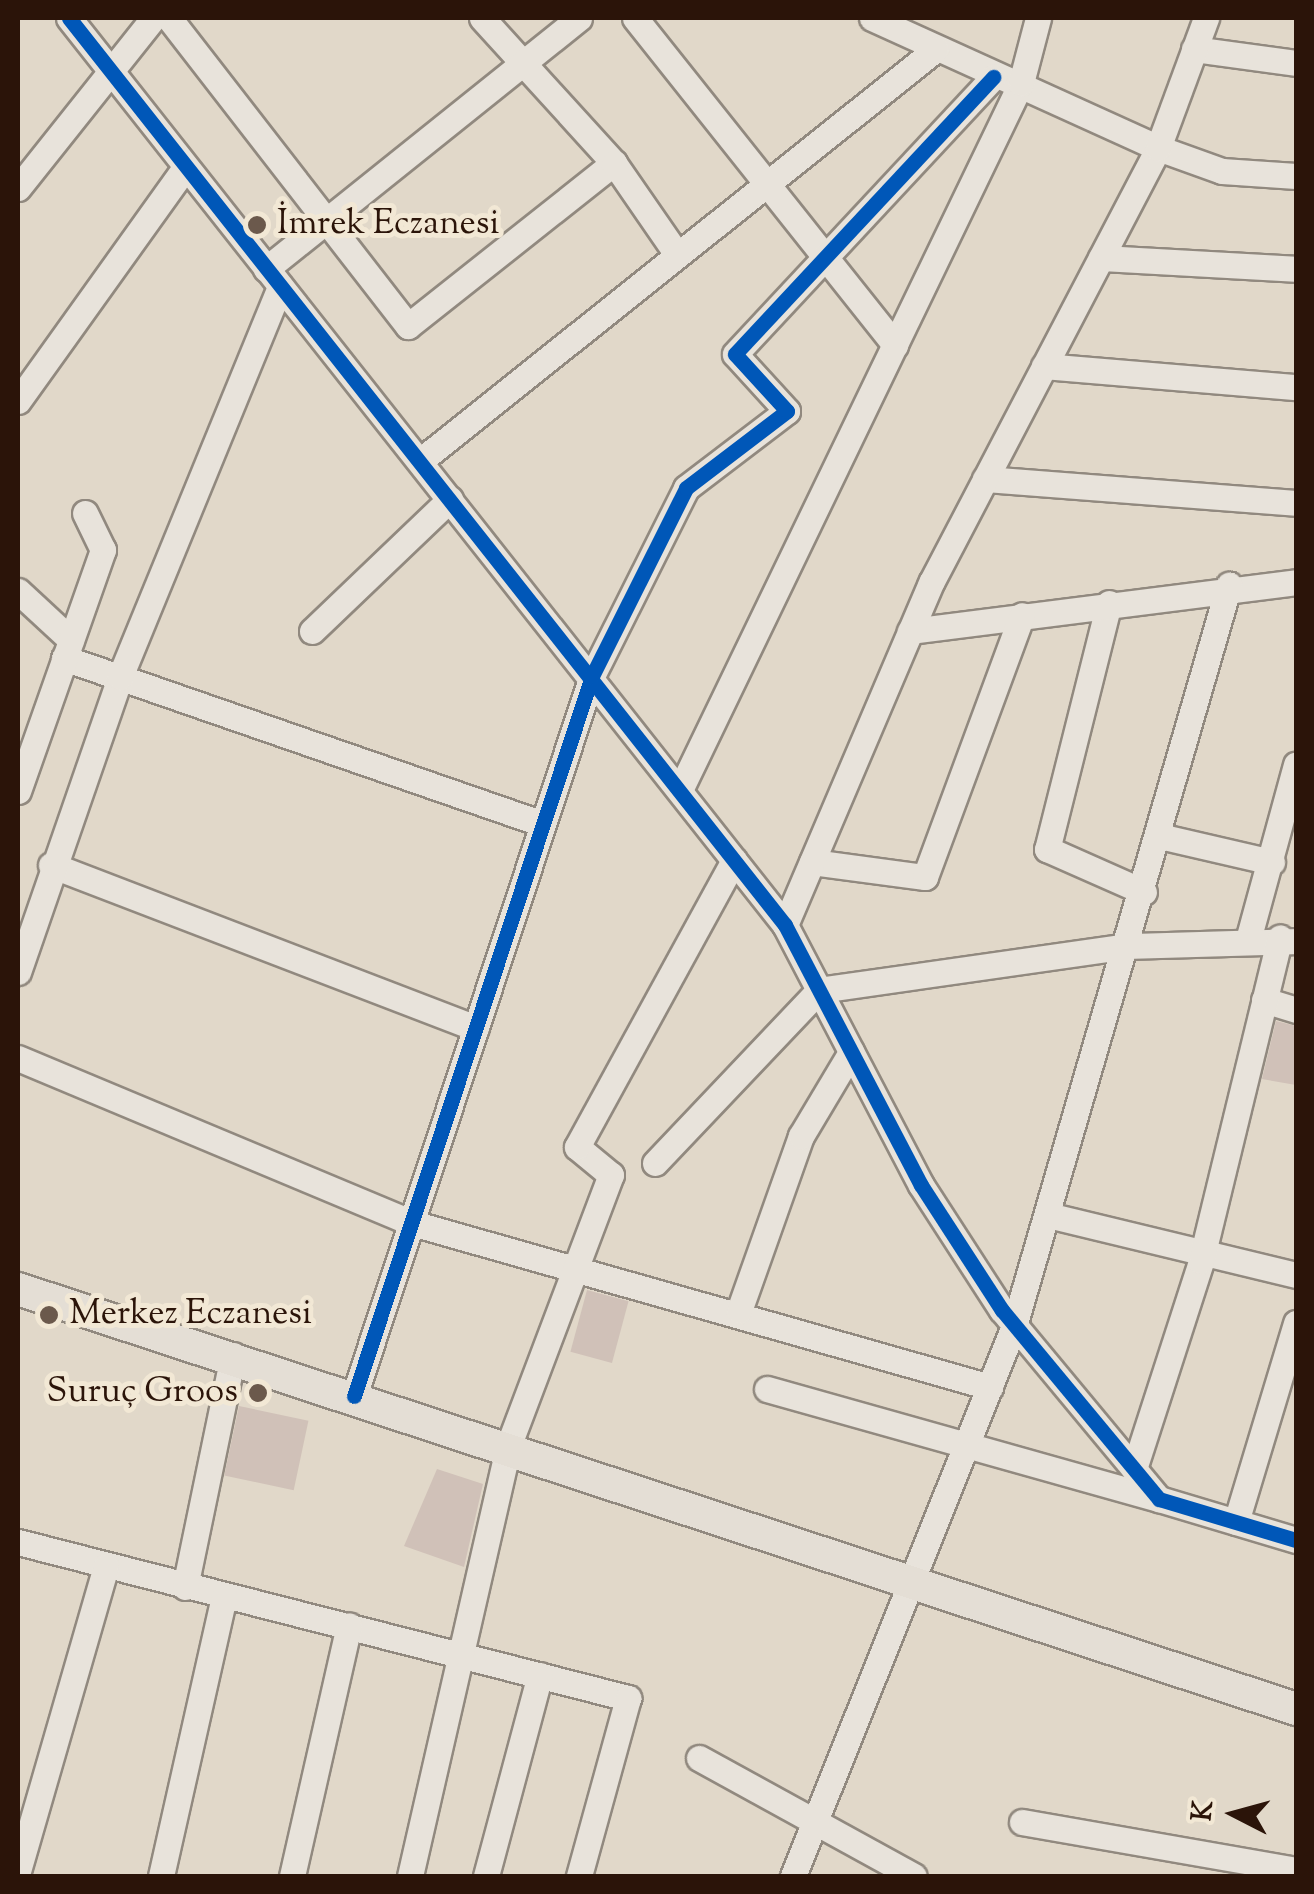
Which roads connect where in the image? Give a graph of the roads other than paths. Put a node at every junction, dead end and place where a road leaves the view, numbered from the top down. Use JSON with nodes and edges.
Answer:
{"nodes":[{"id":1,"x":69,"y":18,"type":"edge"},
{"id":2,"x":153,"y":18,"type":"edge"},
{"id":3,"x":169,"y":18,"type":"edge"},
{"id":4,"x":482,"y":18,"type":"edge"},
{"id":5,"x":579,"y":18,"type":"edge"},
{"id":6,"x":635,"y":18,"type":"edge"},
{"id":7,"x":872,"y":18,"type":"edge"},
{"id":8,"x":1038,"y":18,"type":"edge"},
{"id":9,"x":1206,"y":18,"type":"edge"},
{"id":10,"x":936,"y":49,"type":"junction"},
{"id":11,"x":1194,"y":50,"type":"junction"},
{"id":12,"x":1296,"y":63,"type":"edge"},
{"id":13,"x":520,"y":64,"type":"junction"},
{"id":14,"x":104,"y":67,"type":"junction"},
{"id":15,"x":992,"y":77,"type":"junction"},
{"id":16,"x":1022,"y":83,"type":"junction"},
{"id":17,"x":1158,"y":148,"type":"junction"},
{"id":18,"x":614,"y":164,"type":"junction"},
{"id":19,"x":186,"y":168,"type":"junction"},
{"id":20,"x":1296,"y":176,"type":"edge"},
{"id":21,"x":766,"y":182,"type":"junction"},
{"id":22,"x":18,"y":188,"type":"edge"},
{"id":23,"x":328,"y":220,"type":"junction"},
{"id":24,"x":676,"y":253,"type":"junction"},
{"id":25,"x":1101,"y":258,"type":"junction"},
{"id":26,"x":822,"y":261,"type":"junction"},
{"id":27,"x":1296,"y":269,"type":"edge"},
{"id":28,"x":273,"y":278,"type":"junction"},
{"id":29,"x":895,"y":344,"type":"junction"},
{"id":30,"x":1044,"y":366,"type":"junction"},
{"id":31,"x":1296,"y":387,"type":"edge"},
{"id":32,"x":18,"y":402,"type":"edge"},
{"id":33,"x":420,"y":461,"type":"junction"},
{"id":34,"x":985,"y":478,"type":"junction"},
{"id":35,"x":450,"y":499,"type":"junction"},
{"id":36,"x":1296,"y":503,"type":"edge"},
{"id":37,"x":85,"y":513,"type":"dead end"},
{"id":38,"x":1296,"y":582,"type":"edge"},
{"id":39,"x":1229,"y":585,"type":"junction"},
{"id":40,"x":20,"y":594,"type":"edge"},
{"id":41,"x":1109,"y":602,"type":"junction"},
{"id":42,"x":1022,"y":615,"type":"junction"},
{"id":43,"x":312,"y":631,"type":"dead end"},
{"id":44,"x":910,"y":631,"type":"junction"},
{"id":45,"x":68,"y":649,"type":"junction"},
{"id":46,"x":592,"y":676,"type":"junction"},
{"id":47,"x":120,"y":677,"type":"junction"},
{"id":48,"x":30,"y":719,"type":"edge"},
{"id":49,"x":1296,"y":764,"type":"edge"},
{"id":50,"x":680,"y":790,"type":"junction"},
{"id":51,"x":18,"y":792,"type":"edge"},
{"id":52,"x":1291,"y":806,"type":"edge"},
{"id":53,"x":543,"y":824,"type":"junction"},
{"id":54,"x":1159,"y":836,"type":"junction"},
{"id":55,"x":734,"y":860,"type":"junction"},
{"id":56,"x":812,"y":862,"type":"junction"},
{"id":57,"x":1272,"y":862,"type":"junction"},
{"id":58,"x":51,"y":865,"type":"junction"},
{"id":59,"x":1144,"y":892,"type":"junction"},
{"id":60,"x":786,"y":926,"type":"junction"},
{"id":61,"x":1288,"y":939,"type":"edge"},
{"id":62,"x":1248,"y":940,"type":"junction"},
{"id":63,"x":1129,"y":946,"type":"junction"},
{"id":64,"x":18,"y":972,"type":"edge"},
{"id":65,"x":819,"y":990,"type":"junction"},
{"id":66,"x":1264,"y":1000,"type":"junction"},
{"id":67,"x":1296,"y":1010,"type":"edge"},
{"id":68,"x":476,"y":1028,"type":"junction"},
{"id":69,"x":851,"y":1052,"type":"junction"},
{"id":70,"x":18,"y":1058,"type":"edge"},
{"id":71,"x":655,"y":1163,"type":"dead end"},
{"id":72,"x":1048,"y":1215,"type":"junction"},
{"id":73,"x":412,"y":1224,"type":"junction"},
{"id":74,"x":1204,"y":1249,"type":"junction"},
{"id":75,"x":577,"y":1265,"type":"junction"},
{"id":76,"x":1296,"y":1275,"type":"edge"},
{"id":77,"x":18,"y":1289,"type":"edge"},
{"id":78,"x":739,"y":1310,"type":"junction"},
{"id":79,"x":1296,"y":1323,"type":"edge"},
{"id":80,"x":1014,"y":1326,"type":"junction"},
{"id":81,"x":233,"y":1355,"type":"junction"},
{"id":82,"x":990,"y":1387,"type":"junction"},
{"id":83,"x":767,"y":1389,"type":"dead end"},
{"id":84,"x":354,"y":1396,"type":"junction"},
{"id":85,"x":508,"y":1448,"type":"junction"},
{"id":86,"x":964,"y":1449,"type":"junction"},
{"id":87,"x":1134,"y":1470,"type":"junction"},
{"id":88,"x":1159,"y":1499,"type":"junction"},
{"id":89,"x":1236,"y":1522,"type":"junction"},
{"id":90,"x":1296,"y":1540,"type":"edge"},
{"id":91,"x":18,"y":1542,"type":"edge"},
{"id":92,"x":106,"y":1566,"type":"junction"},
{"id":93,"x":911,"y":1582,"type":"junction"},
{"id":94,"x":185,"y":1587,"type":"junction"},
{"id":95,"x":224,"y":1596,"type":"junction"},
{"id":96,"x":349,"y":1625,"type":"junction"},
{"id":97,"x":458,"y":1650,"type":"junction"},
{"id":98,"x":540,"y":1675,"type":"junction"},
{"id":99,"x":1296,"y":1709,"type":"edge"},
{"id":100,"x":699,"y":1758,"type":"dead end"},
{"id":101,"x":1022,"y":1822,"type":"dead end"},
{"id":102,"x":813,"y":1826,"type":"junction"},
{"id":103,"x":1296,"y":1870,"type":"edge"},
{"id":104,"x":18,"y":1872,"type":"edge"},
{"id":105,"x":416,"y":1874,"type":"edge"},
{"id":106,"x":160,"y":1876,"type":"edge"},
{"id":107,"x":292,"y":1876,"type":"edge"},
{"id":108,"x":486,"y":1876,"type":"edge"},
{"id":109,"x":579,"y":1876,"type":"edge"},
{"id":110,"x":793,"y":1876,"type":"edge"},
{"id":111,"x":914,"y":1876,"type":"edge"}],
"edges":[{"from":1,"to":14,"type":"street"},
{"from":2,"to":14,"type":"street"},
{"from":3,"to":23,"type":"street"},
{"from":4,"to":13,"type":"street"},
{"from":5,"to":13,"type":"street"},
{"from":6,"to":21,"type":"street"},
{"from":7,"to":10,"type":"street"},
{"from":8,"to":16,"type":"street"},
{"from":9,"to":11,"type":"street"},
{"from":10,"to":15,"type":"street"},
{"from":10,"to":21,"type":"street"},
{"from":11,"to":12,"type":"street"},
{"from":11,"to":17,"type":"street"},
{"from":13,"to":18,"type":"street"},
{"from":13,"to":23,"type":"street"},
{"from":14,"to":19,"type":"street"},
{"from":14,"to":22,"type":"street"},
{"from":15,"to":16,"type":"street"},
{"from":15,"to":26,"type":"street"},
{"from":16,"to":17,"type":"street"},
{"from":16,"to":29,"type":"street"},
{"from":17,"to":20,"type":"street"},
{"from":17,"to":25,"type":"street"},
{"from":18,"to":23,"type":"street"},
{"from":18,"to":24,"type":"street"},
{"from":19,"to":28,"type":"street"},
{"from":19,"to":32,"type":"street"},
{"from":21,"to":24,"type":"street"},
{"from":21,"to":26,"type":"street"},
{"from":23,"to":28,"type":"street"},
{"from":24,"to":33,"type":"street"},
{"from":25,"to":27,"type":"street"},
{"from":25,"to":30,"type":"street"},
{"from":26,"to":29,"type":"street"},
{"from":26,"to":46,"type":"street"},
{"from":28,"to":33,"type":"street"},
{"from":28,"to":47,"type":"street"},
{"from":29,"to":50,"type":"street"},
{"from":30,"to":31,"type":"street"},
{"from":30,"to":34,"type":"street"},
{"from":33,"to":35,"type":"street"},
{"from":34,"to":36,"type":"street"},
{"from":34,"to":44,"type":"street"},
{"from":35,"to":43,"type":"street"},
{"from":35,"to":46,"type":"street"},
{"from":37,"to":45,"type":"street"},
{"from":38,"to":39,"type":"street"},
{"from":39,"to":41,"type":"street"},
{"from":39,"to":54,"type":"street"},
{"from":40,"to":45,"type":"street"},
{"from":41,"to":42,"type":"street"},
{"from":41,"to":59,"type":"street"},
{"from":42,"to":44,"type":"street"},
{"from":42,"to":56,"type":"street"},
{"from":44,"to":56,"type":"street"},
{"from":45,"to":47,"type":"street"},
{"from":45,"to":48,"type":"street"},
{"from":46,"to":50,"type":"street"},
{"from":46,"to":53,"type":"street"},
{"from":47,"to":53,"type":"street"},
{"from":47,"to":58,"type":"street"},
{"from":48,"to":51,"type":"street"},
{"from":49,"to":52,"type":"street"},
{"from":50,"to":55,"type":"street"},
{"from":52,"to":57,"type":"street"},
{"from":53,"to":68,"type":"street"},
{"from":54,"to":57,"type":"street"},
{"from":54,"to":59,"type":"street"},
{"from":55,"to":60,"type":"street"},
{"from":55,"to":75,"type":"street"},
{"from":56,"to":60,"type":"street"},
{"from":57,"to":62,"type":"street"},
{"from":58,"to":64,"type":"street"},
{"from":58,"to":68,"type":"street"},
{"from":59,"to":63,"type":"street"},
{"from":60,"to":65,"type":"street"},
{"from":61,"to":62,"type":"street"},
{"from":61,"to":66,"type":"street"},
{"from":62,"to":63,"type":"street"},
{"from":63,"to":65,"type":"street"},
{"from":63,"to":72,"type":"street"},
{"from":65,"to":69,"type":"street"},
{"from":65,"to":71,"type":"street"},
{"from":66,"to":67,"type":"street"},
{"from":66,"to":74,"type":"street"},
{"from":68,"to":73,"type":"street"},
{"from":69,"to":78,"type":"street"},
{"from":69,"to":80,"type":"street"},
{"from":70,"to":73,"type":"street"},
{"from":72,"to":74,"type":"street"},
{"from":72,"to":80,"type":"street"},
{"from":73,"to":75,"type":"street"},
{"from":73,"to":84,"type":"street"},
{"from":74,"to":76,"type":"street"},
{"from":74,"to":87,"type":"street"},
{"from":75,"to":78,"type":"street"},
{"from":75,"to":85,"type":"street"},
{"from":77,"to":81,"type":"main road"},
{"from":78,"to":82,"type":"street"},
{"from":79,"to":89,"type":"street"},
{"from":80,"to":82,"type":"street"},
{"from":80,"to":87,"type":"street"},
{"from":81,"to":84,"type":"main road"},
{"from":81,"to":94,"type":"street"},
{"from":82,"to":86,"type":"street"},
{"from":83,"to":86,"type":"street"},
{"from":84,"to":85,"type":"main road"},
{"from":85,"to":93,"type":"main road"},
{"from":85,"to":97,"type":"street"},
{"from":86,"to":88,"type":"street"},
{"from":86,"to":93,"type":"street"},
{"from":87,"to":88,"type":"street"},
{"from":88,"to":89,"type":"street"},
{"from":89,"to":90,"type":"street"},
{"from":91,"to":92,"type":"street"},
{"from":92,"to":94,"type":"street"},
{"from":92,"to":104,"type":"street"},
{"from":93,"to":99,"type":"main road"},
{"from":93,"to":102,"type":"street"},
{"from":94,"to":95,"type":"street"},
{"from":95,"to":96,"type":"street"},
{"from":95,"to":106,"type":"street"},
{"from":96,"to":97,"type":"street"},
{"from":96,"to":107,"type":"street"},
{"from":97,"to":98,"type":"street"},
{"from":97,"to":105,"type":"street"},
{"from":98,"to":108,"type":"street"},
{"from":98,"to":109,"type":"street"},
{"from":100,"to":102,"type":"street"},
{"from":101,"to":103,"type":"street"},
{"from":102,"to":110,"type":"street"},
{"from":102,"to":111,"type":"street"}]}
